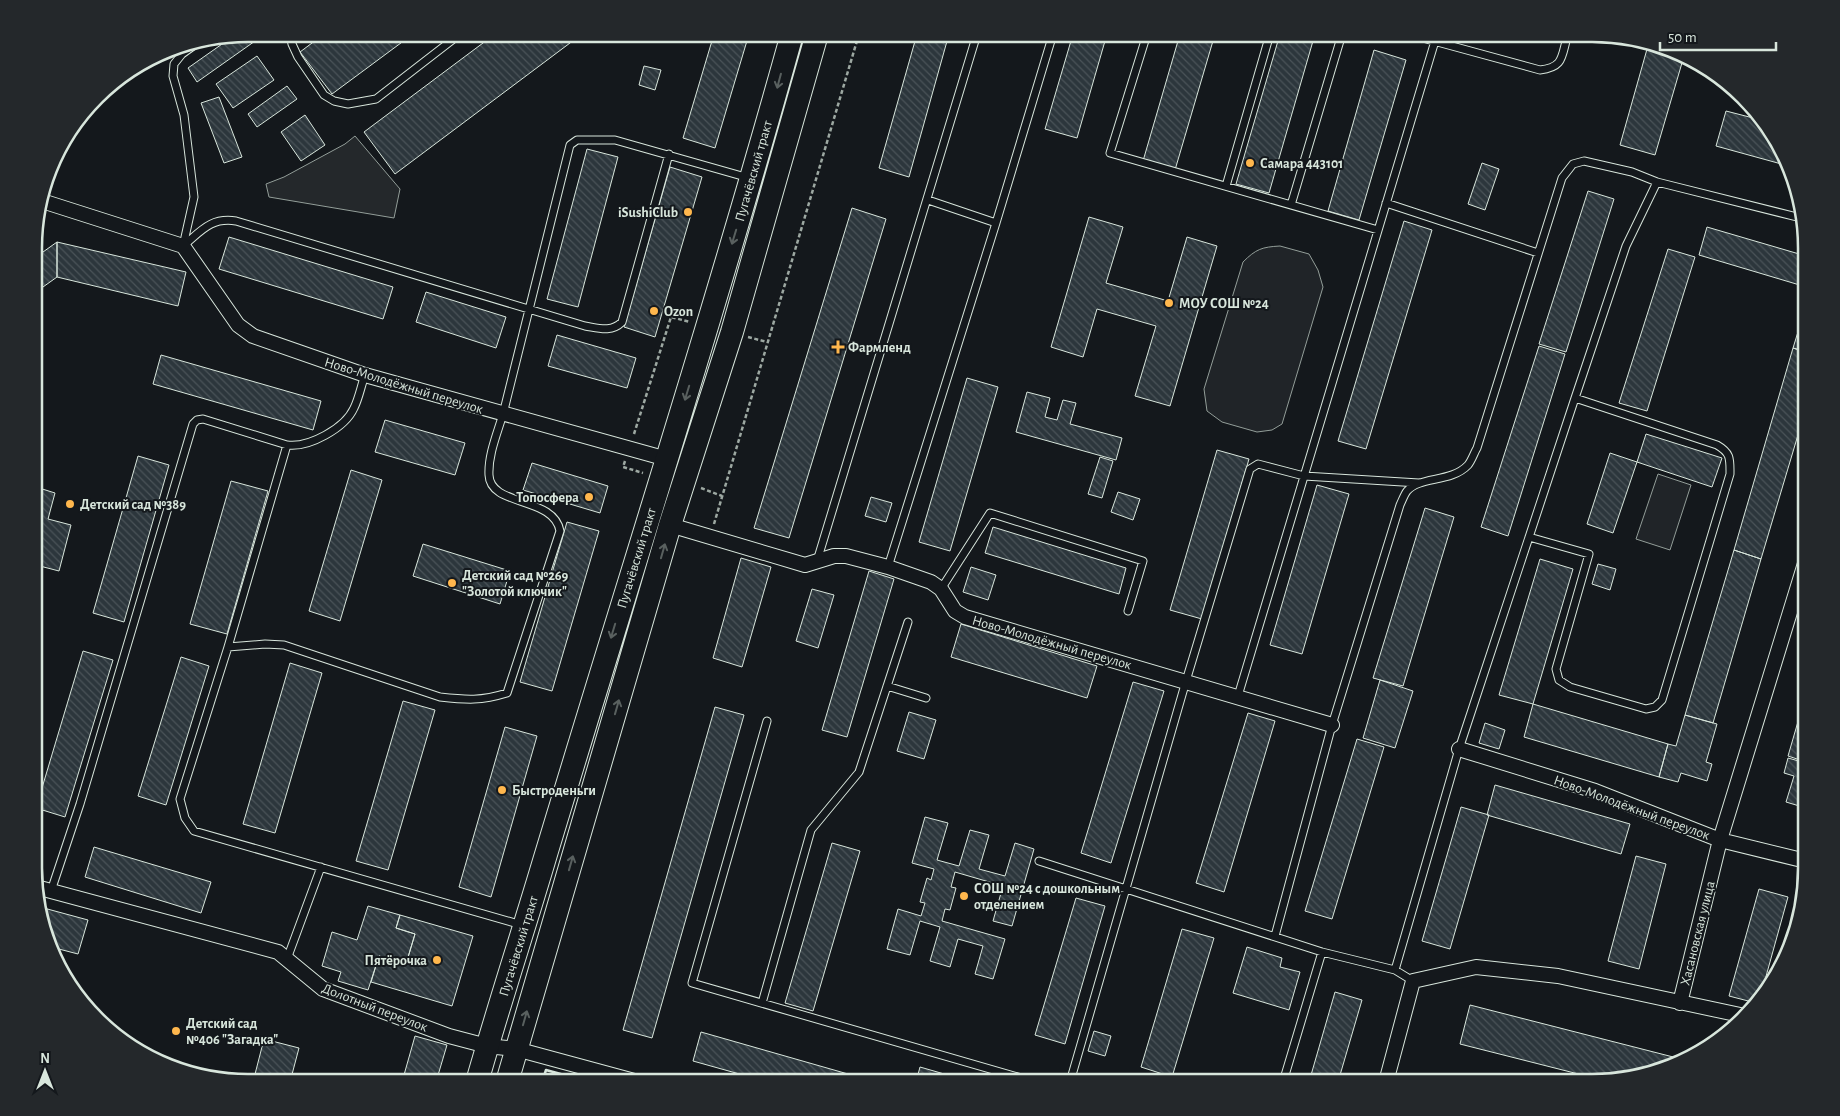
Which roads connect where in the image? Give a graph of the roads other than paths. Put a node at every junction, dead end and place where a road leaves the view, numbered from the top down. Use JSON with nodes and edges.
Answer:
{"nodes":[{"id":1,"x":292,"y":42,"type":"edge"},
{"id":2,"x":450,"y":42,"type":"edge"},
{"id":3,"x":790,"y":42,"type":"edge"},
{"id":4,"x":815,"y":42,"type":"edge"},
{"id":5,"x":975,"y":42,"type":"edge"},
{"id":6,"x":1051,"y":42,"type":"edge"},
{"id":7,"x":1145,"y":42,"type":"edge"},
{"id":8,"x":1268,"y":42,"type":"edge"},
{"id":9,"x":1340,"y":42,"type":"edge"},
{"id":10,"x":1435,"y":42,"type":"joint"},
{"id":11,"x":1566,"y":42,"type":"edge"},
{"id":12,"x":184,"y":53,"type":"edge"},
{"id":13,"x":669,"y":154,"type":"junction"},
{"id":14,"x":752,"y":179,"type":"junction"},
{"id":15,"x":1657,"y":182,"type":"junction"},
{"id":16,"x":1226,"y":186,"type":"junction"},
{"id":17,"x":928,"y":200,"type":"junction"},
{"id":18,"x":48,"y":203,"type":"edge"},
{"id":19,"x":1386,"y":203,"type":"junction"},
{"id":20,"x":1292,"y":206,"type":"junction"},
{"id":21,"x":1795,"y":217,"type":"edge"},
{"id":22,"x":996,"y":223,"type":"junction"},
{"id":23,"x":1378,"y":230,"type":"junction"},
{"id":24,"x":183,"y":246,"type":"junction"},
{"id":25,"x":1538,"y":253,"type":"junction"},
{"id":26,"x":529,"y":308,"type":"junction"},
{"id":27,"x":365,"y":375,"type":"junction"},
{"id":28,"x":1575,"y":398,"type":"junction"},
{"id":29,"x":503,"y":414,"type":"junction"},
{"id":30,"x":287,"y":445,"type":"junction"},
{"id":31,"x":667,"y":459,"type":"junction"},
{"id":32,"x":1304,"y":476,"type":"junction"},
{"id":33,"x":1419,"y":483,"type":"junction"},
{"id":34,"x":670,"y":525,"type":"junction"},
{"id":35,"x":1529,"y":537,"type":"junction"},
{"id":36,"x":817,"y":562,"type":"junction"},
{"id":37,"x":888,"y":567,"type":"junction"},
{"id":38,"x":1798,"y":586,"type":"edge"},
{"id":39,"x":941,"y":589,"type":"junction"},
{"id":40,"x":1128,"y":612,"type":"dead end"},
{"id":41,"x":908,"y":622,"type":"dead end"},
{"id":42,"x":228,"y":646,"type":"junction"},
{"id":43,"x":1186,"y":681,"type":"junction"},
{"id":44,"x":887,"y":686,"type":"junction"},
{"id":45,"x":1238,"y":696,"type":"junction"},
{"id":46,"x":926,"y":698,"type":"dead end"},
{"id":47,"x":767,"y":721,"type":"dead end"},
{"id":48,"x":1332,"y":725,"type":"junction"},
{"id":49,"x":1459,"y":749,"type":"junction"},
{"id":50,"x":1720,"y":840,"type":"junction"},
{"id":51,"x":1798,"y":859,"type":"edge"},
{"id":52,"x":1038,"y":861,"type":"dead end"},
{"id":53,"x":321,"y":867,"type":"junction"},
{"id":54,"x":44,"y":889,"type":"edge"},
{"id":55,"x":1126,"y":889,"type":"junction"},
{"id":56,"x":51,"y":891,"type":"junction"},
{"id":57,"x":524,"y":926,"type":"junction"},
{"id":58,"x":1274,"y":936,"type":"junction"},
{"id":59,"x":1322,"y":952,"type":"junction"},
{"id":60,"x":287,"y":959,"type":"junction"},
{"id":61,"x":1395,"y":970,"type":"junction"},
{"id":62,"x":1412,"y":982,"type":"junction"},
{"id":63,"x":762,"y":1003,"type":"junction"},
{"id":64,"x":1680,"y":1003,"type":"junction"},
{"id":65,"x":1736,"y":1014,"type":"edge"},
{"id":66,"x":487,"y":1046,"type":"junction"},
{"id":67,"x":516,"y":1049,"type":"junction"},
{"id":68,"x":479,"y":1074,"type":"edge"},
{"id":69,"x":509,"y":1074,"type":"edge"},
{"id":70,"x":608,"y":1074,"type":"edge"},
{"id":71,"x":1007,"y":1074,"type":"edge"},
{"id":72,"x":1072,"y":1074,"type":"edge"},
{"id":73,"x":1285,"y":1074,"type":"edge"},
{"id":74,"x":1388,"y":1074,"type":"edge"}],
"edges":[{"from":1,"to":2,"type":"lane"},
{"from":3,"to":14,"type":"main road","name":"Пугачёвский тракт","one_way":true},
{"from":4,"to":34,"type":"main road","name":"Пугачёвский тракт"},
{"from":5,"to":17,"type":"lane"},
{"from":6,"to":22,"type":"lane"},
{"from":7,"to":16,"type":"lane"},
{"from":8,"to":16,"type":"lane"},
{"from":9,"to":20,"type":"lane"},
{"from":10,"to":11,"type":"lane"},
{"from":10,"to":19,"type":"lane"},
{"from":12,"to":24,"type":"lane"},
{"from":13,"to":14,"type":"lane"},
{"from":13,"to":26,"type":"lane"},
{"from":13,"to":26,"type":"lane"},
{"from":14,"to":31,"type":"main road","name":"Пугачёвский тракт","one_way":true},
{"from":15,"to":21,"type":"lane"},
{"from":15,"to":25,"type":"lane"},
{"from":15,"to":28,"type":"lane"},
{"from":16,"to":20,"type":"lane"},
{"from":17,"to":22,"type":"lane"},
{"from":17,"to":36,"type":"lane"},
{"from":18,"to":24,"type":"street"},
{"from":19,"to":23,"type":"lane"},
{"from":19,"to":25,"type":"lane"},
{"from":20,"to":23,"type":"lane"},
{"from":22,"to":37,"type":"lane"},
{"from":23,"to":32,"type":"lane"},
{"from":24,"to":26,"type":"lane"},
{"from":24,"to":27,"type":"street","name":"Ново-Молодёжный переулок"},
{"from":25,"to":33,"type":"lane"},
{"from":26,"to":29,"type":"lane"},
{"from":27,"to":29,"type":"street","name":"Ново-Молодёжный переулок"},
{"from":27,"to":30,"type":"lane"},
{"from":28,"to":35,"type":"lane"},
{"from":28,"to":35,"type":"lane"},
{"from":29,"to":31,"type":"street","name":"Ново-Молодёжный переулок"},
{"from":29,"to":42,"type":"lane"},
{"from":30,"to":42,"type":"lane"},
{"from":30,"to":56,"type":"lane"},
{"from":31,"to":57,"type":"main road","name":"Пугачёвский тракт","one_way":true},
{"from":32,"to":33,"type":"lane"},
{"from":32,"to":43,"type":"lane"},
{"from":32,"to":45,"type":"lane"},
{"from":33,"to":48,"type":"lane"},
{"from":34,"to":36,"type":"street"},
{"from":67,"to":34,"type":"main road","name":"Пугачёвский тракт","one_way":true},
{"from":35,"to":49,"type":"lane"},
{"from":36,"to":37,"type":"street"},
{"from":37,"to":39,"type":"street"},
{"from":38,"to":50,"type":"street","name":"Хасановская улица"},
{"from":39,"to":40,"type":"lane"},
{"from":39,"to":43,"type":"street","name":"Ново-Молодёжный переулок"},
{"from":41,"to":44,"type":"lane"},
{"from":42,"to":53,"type":"lane"},
{"from":43,"to":45,"type":"street","name":"Ново-Молодёжный переулок"},
{"from":43,"to":55,"type":"lane"},
{"from":44,"to":46,"type":"lane"},
{"from":44,"to":63,"type":"lane"},
{"from":45,"to":48,"type":"street","name":"Ново-Молодёжный переулок"},
{"from":47,"to":63,"type":"lane"},
{"from":48,"to":58,"type":"lane"},
{"from":49,"to":50,"type":"street","name":"Ново-Молодёжный переулок"},
{"from":49,"to":61,"type":"lane"},
{"from":50,"to":51,"type":"street","name":"Ново-Молодёжный переулок"},
{"from":50,"to":64,"type":"street","name":"Хасановская улица"},
{"from":52,"to":55,"type":"lane"},
{"from":53,"to":57,"type":"lane"},
{"from":53,"to":60,"type":"lane"},
{"from":54,"to":56,"type":"street","name":"Долотный переулок"},
{"from":55,"to":58,"type":"lane"},
{"from":55,"to":72,"type":"lane"},
{"from":56,"to":60,"type":"street","name":"Долотный переулок"},
{"from":57,"to":66,"type":"main road","name":"Пугачёвский тракт"},
{"from":58,"to":59,"type":"lane"},
{"from":59,"to":61,"type":"lane"},
{"from":59,"to":73,"type":"lane"},
{"from":60,"to":66,"type":"street","name":"Долотный переулок"},
{"from":61,"to":62,"type":"lane"},
{"from":62,"to":64,"type":"street","name":"Хасановская улица"},
{"from":62,"to":74,"type":"street"},
{"from":63,"to":71,"type":"lane"},
{"from":64,"to":65,"type":"street"},
{"from":66,"to":67,"type":"street","name":"Долотный переулок"},
{"from":66,"to":68,"type":"main road","name":"Пугачёвский тракт"},
{"from":67,"to":69,"type":"main road","name":"Пугачёвский тракт"},
{"from":67,"to":70,"type":"street","name":"Долотный переулок"}]}
